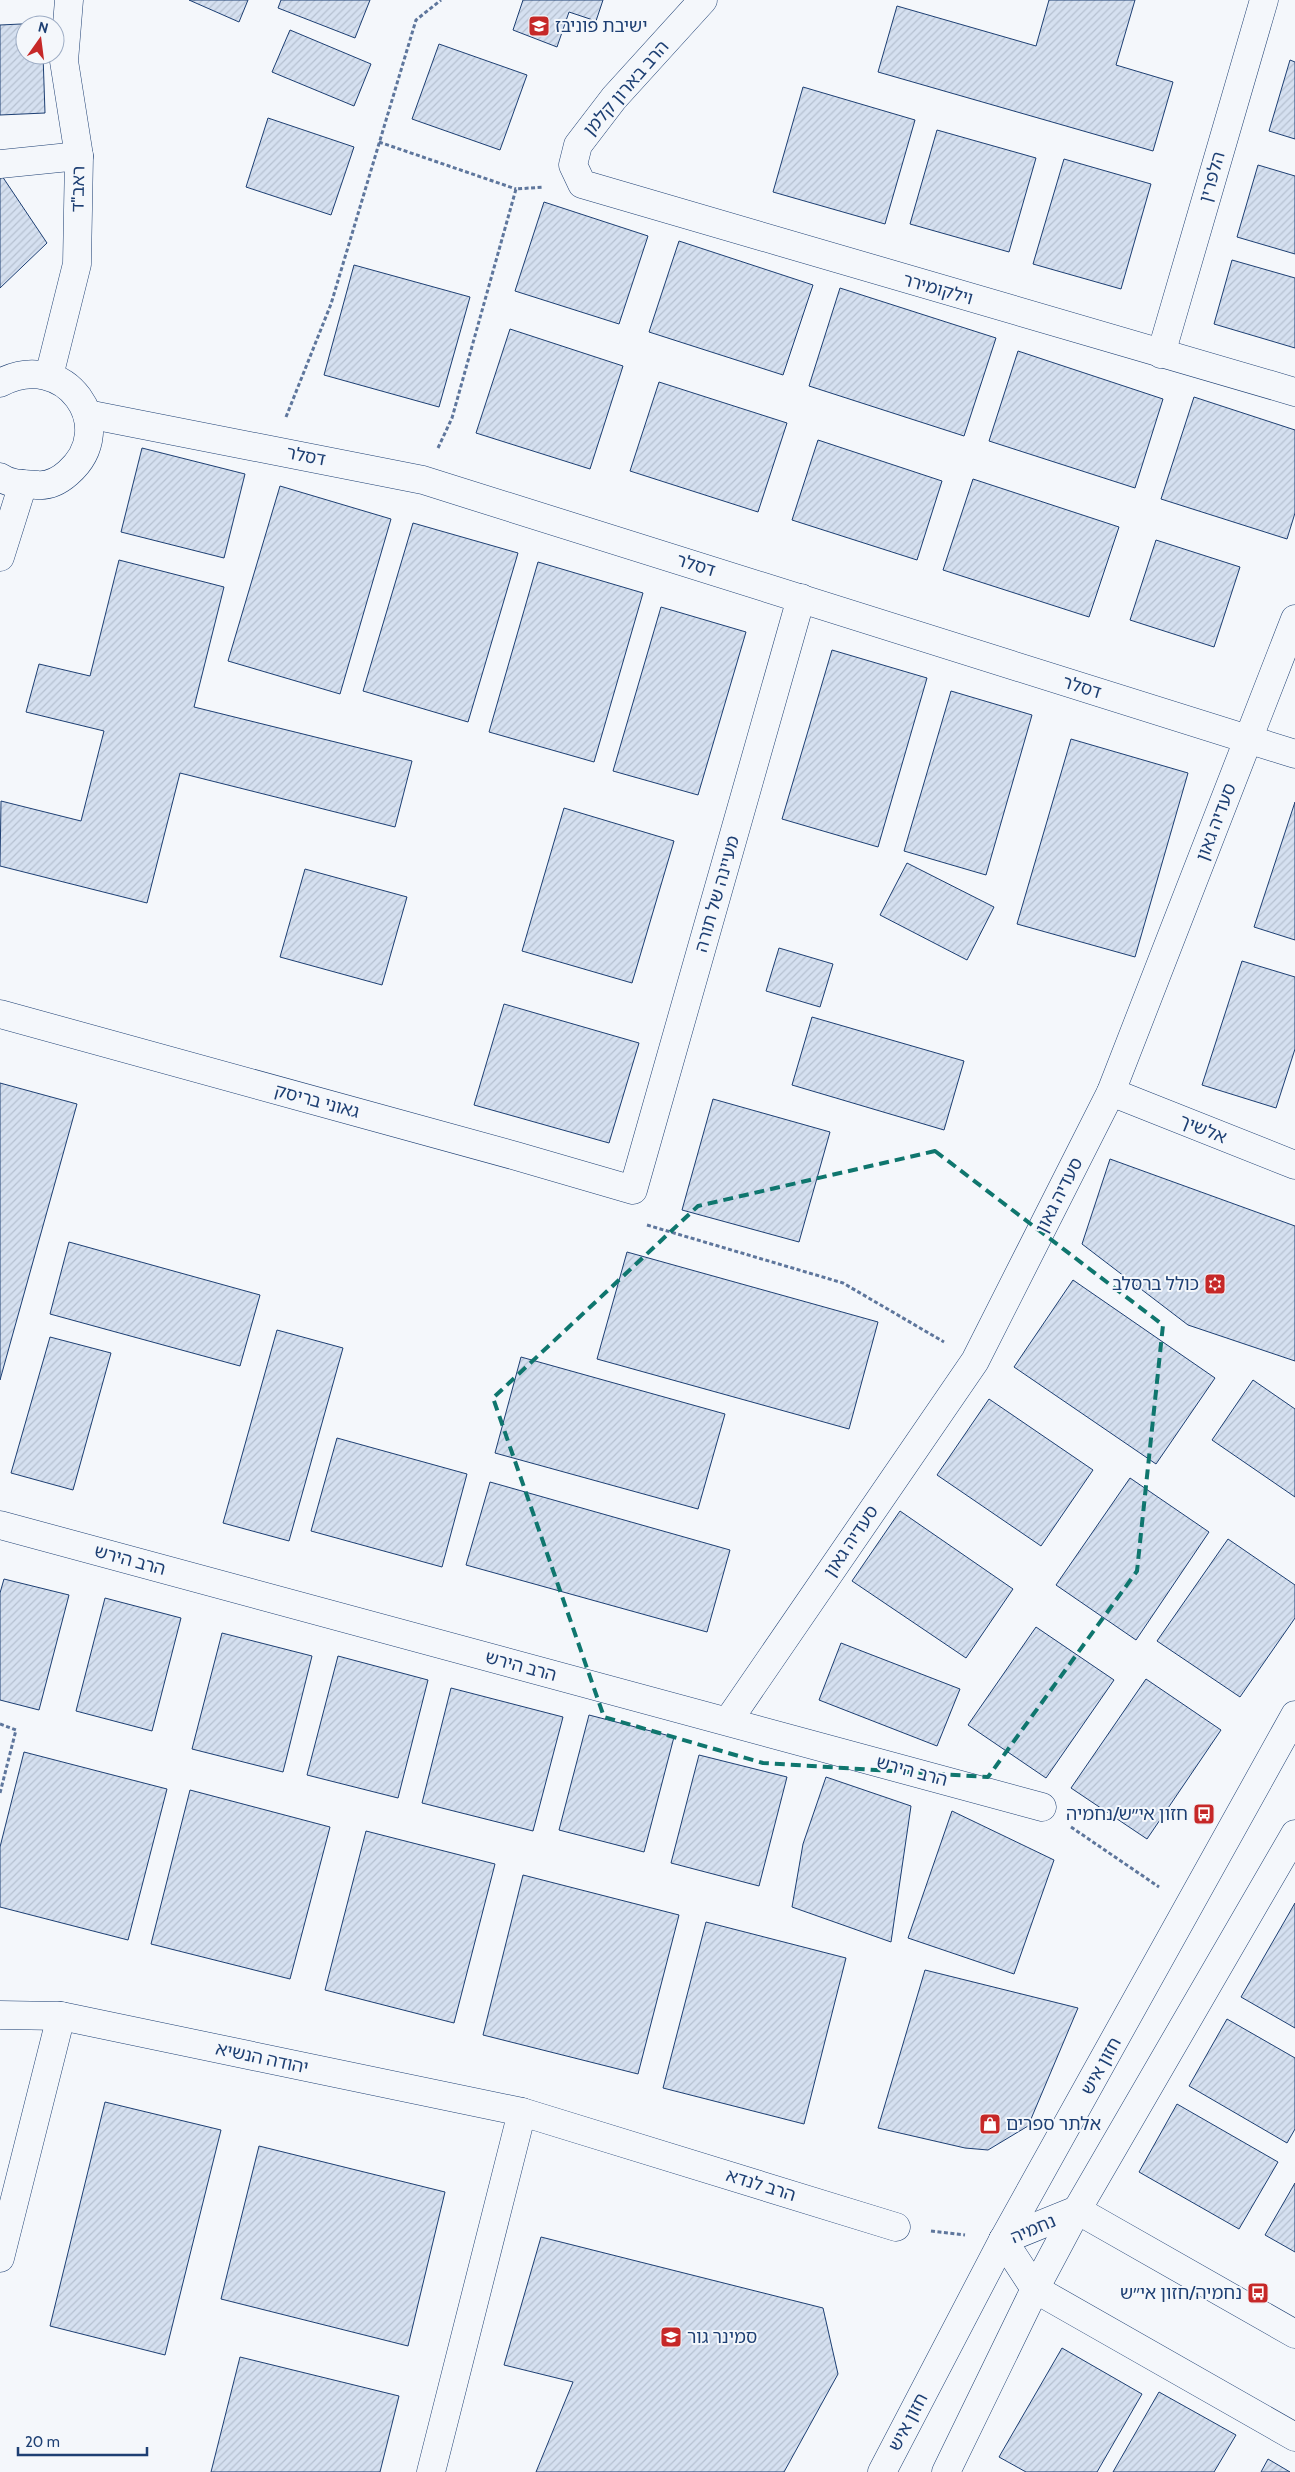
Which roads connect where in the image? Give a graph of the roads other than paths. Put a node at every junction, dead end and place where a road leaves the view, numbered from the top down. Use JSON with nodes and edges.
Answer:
{"nodes":[{"id":1,"x":69,"y":0,"type":"edge"},
{"id":2,"x":703,"y":0,"type":"edge"},
{"id":3,"x":1264,"y":0,"type":"edge"},
{"id":4,"x":79,"y":156,"type":"junction"},
{"id":5,"x":0,"y":164,"type":"edge"},
{"id":6,"x":582,"y":184,"type":"joint"},
{"id":7,"x":1160,"y":354,"type":"junction"},
{"id":8,"x":49,"y":376,"type":"junction"},
{"id":9,"x":0,"y":383,"type":"edge"},
{"id":10,"x":1295,"y":392,"type":"edge"},
{"id":11,"x":87,"y":414,"type":"junction"},
{"id":12,"x":11,"y":481,"type":"edge"},
{"id":13,"x":0,"y":557,"type":"edge"},
{"id":14,"x":801,"y":598,"type":"junction"},
{"id":15,"x":1295,"y":618,"type":"edge"},
{"id":16,"x":1249,"y":739,"type":"junction"},
{"id":17,"x":1295,"y":754,"type":"edge"},
{"id":18,"x":0,"y":1014,"type":"edge"},
{"id":19,"x":1111,"y":1092,"type":"junction"},
{"id":20,"x":1295,"y":1165,"type":"edge"},
{"id":21,"x":633,"y":1190,"type":"joint"},
{"id":22,"x":0,"y":1525,"type":"edge"},
{"id":23,"x":1295,"y":1714,"type":"edge"},
{"id":24,"x":728,"y":1721,"type":"junction"},
{"id":25,"x":1042,"y":1807,"type":"road end"},
{"id":26,"x":1295,"y":1834,"type":"edge"},
{"id":27,"x":0,"y":2015,"type":"edge"},
{"id":28,"x":61,"y":2016,"type":"junction"},
{"id":29,"x":522,"y":2112,"type":"junction"},
{"id":30,"x":1077,"y":2210,"type":"junction"},
{"id":31,"x":896,"y":2227,"type":"road end"},
{"id":32,"x":1003,"y":2240,"type":"junction"},
{"id":33,"x":0,"y":2258,"type":"edge"},
{"id":34,"x":1035,"y":2289,"type":"junction"},
{"id":35,"x":1295,"y":2334,"type":"edge"},
{"id":36,"x":1295,"y":2437,"type":"edge"},
{"id":37,"x":431,"y":2472,"type":"edge"},
{"id":38,"x":882,"y":2472,"type":"edge"},
{"id":39,"x":946,"y":2472,"type":"edge"}],
"edges":[{"from":1,"to":4,"type":"street","name":"ראב\"ד"},
{"from":2,"to":6,"type":"street","name":"הרב בארון קלמן"},
{"from":3,"to":7,"type":"street","name":"הלפרין"},
{"from":4,"to":5,"type":"street"},
{"from":4,"to":8,"type":"street","name":"ראב\"ד"},
{"from":6,"to":7,"type":"street","name":"וילקומירר"},
{"from":7,"to":10,"type":"street","name":"וילקומירר"},
{"from":8,"to":9,"type":"street"},
{"from":8,"to":11,"type":"street"},
{"from":11,"to":12,"type":"street"},
{"from":11,"to":14,"type":"street","name":"דסלר"},
{"from":12,"to":13,"type":"street"},
{"from":14,"to":16,"type":"street","name":"דסלר"},
{"from":14,"to":21,"type":"street","name":"מעיינה של תורה"},
{"from":15,"to":16,"type":"street","name":"סעדיה גאון"},
{"from":16,"to":17,"type":"street","name":"דסלר"},
{"from":16,"to":19,"type":"street","name":"סעדיה גאון"},
{"from":18,"to":21,"type":"street","name":"גאוני בריסק"},
{"from":19,"to":20,"type":"street","name":"אלשיך"},
{"from":19,"to":24,"type":"street","name":"סעדיה גאון"},
{"from":22,"to":24,"type":"street","name":"הרב הירש"},
{"from":23,"to":32,"type":"street","name":"חזון איש"},
{"from":24,"to":25,"type":"street","name":"הרב הירש"},
{"from":26,"to":30,"type":"street"},
{"from":27,"to":28,"type":"street","name":"יהודה הנשיא"},
{"from":28,"to":29,"type":"street","name":"יהודה הנשיא"},
{"from":28,"to":33,"type":"street"},
{"from":29,"to":31,"type":"street","name":"הרב לנדא"},
{"from":29,"to":37,"type":"street"},
{"from":30,"to":32,"type":"street","name":"נחמיה"},
{"from":30,"to":34,"type":"street"},
{"from":30,"to":35,"type":"street","name":"נחמיה"},
{"from":32,"to":34,"type":"street","name":"נחמיה"},
{"from":32,"to":38,"type":"street","name":"חזון איש"},
{"from":34,"to":36,"type":"street","name":"נחמיה"},
{"from":34,"to":39,"type":"street"}]}
